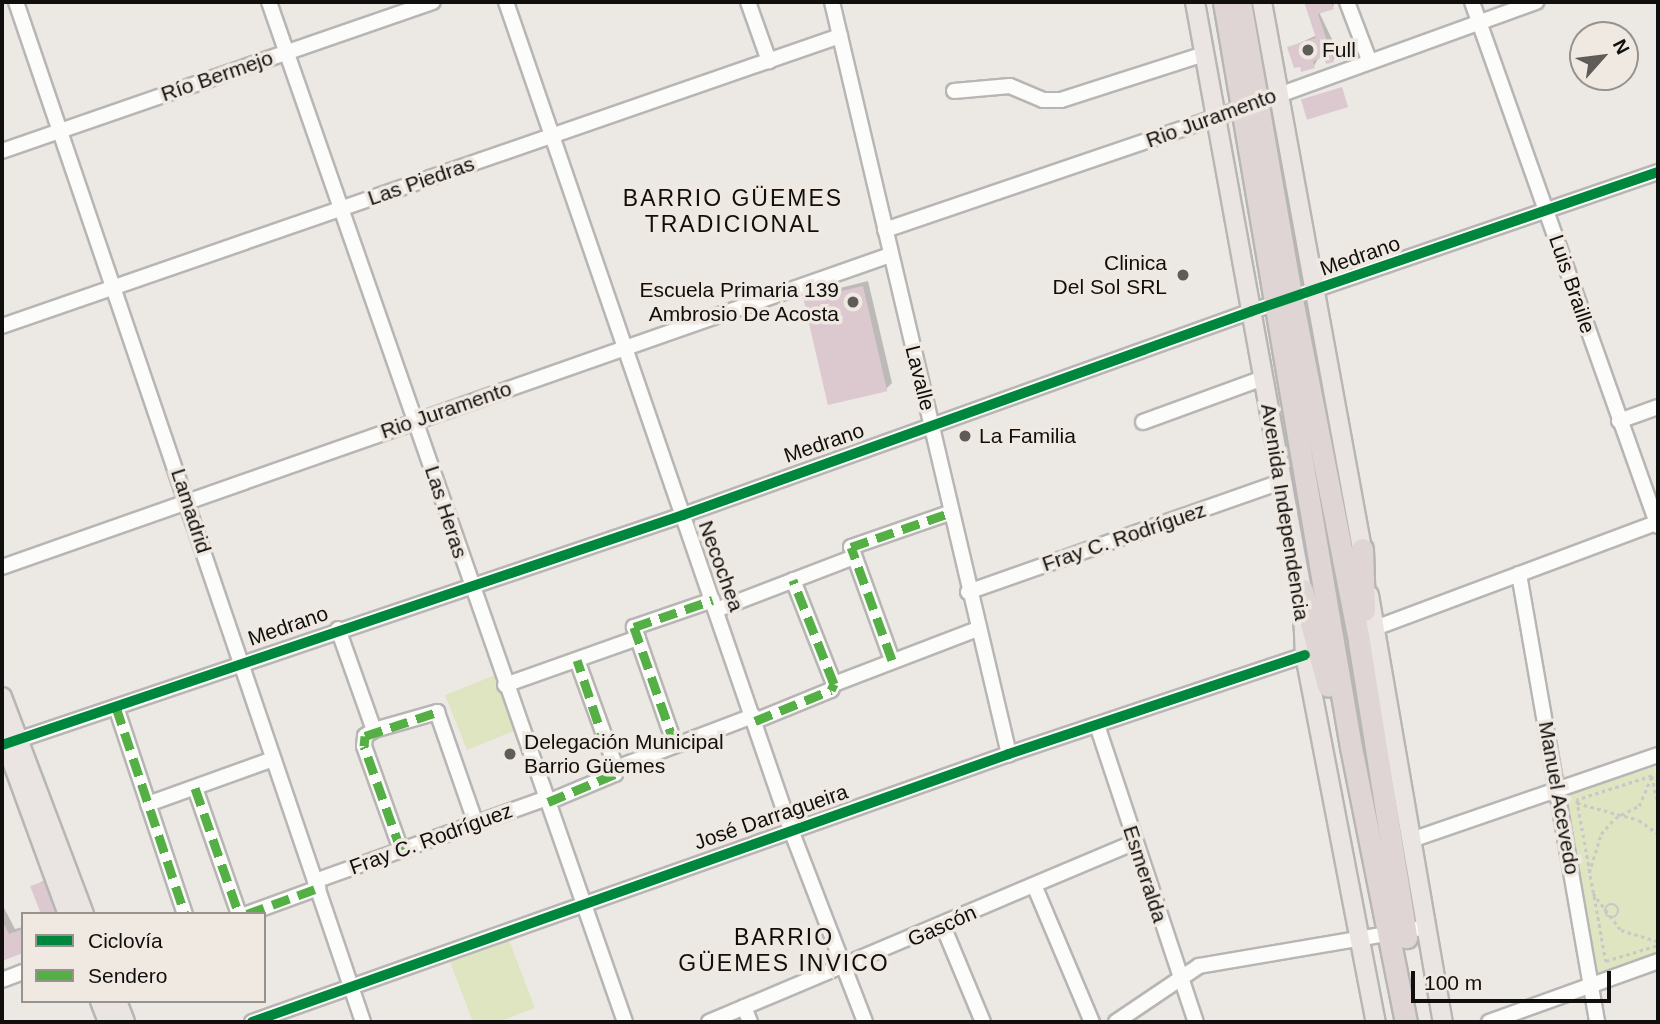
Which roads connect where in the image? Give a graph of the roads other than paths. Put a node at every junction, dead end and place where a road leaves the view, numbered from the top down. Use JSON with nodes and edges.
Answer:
{"nodes":[{"id":1,"x":16,"y":2,"type":"edge"},
{"id":2,"x":269,"y":2,"type":"edge"},
{"id":3,"x":433,"y":2,"type":"edge"},
{"id":4,"x":506,"y":2,"type":"edge"},
{"id":5,"x":748,"y":2,"type":"edge"},
{"id":6,"x":832,"y":2,"type":"edge"},
{"id":7,"x":1195,"y":2,"type":"edge"},
{"id":8,"x":1224,"y":2,"type":"edge"},
{"id":9,"x":1240,"y":2,"type":"edge"},
{"id":10,"x":1262,"y":2,"type":"edge"},
{"id":11,"x":1347,"y":2,"type":"edge"},
{"id":12,"x":1472,"y":2,"type":"edge"},
{"id":13,"x":1536,"y":2,"type":"edge"},
{"id":14,"x":1479,"y":22,"type":"junction"},
{"id":15,"x":840,"y":36,"type":"junction"},
{"id":16,"x":286,"y":52,"type":"junction"},
{"id":17,"x":1204,"y":54,"type":"junction"},
{"id":18,"x":1369,"y":60,"type":"junction"},
{"id":19,"x":769,"y":61,"type":"junction"},
{"id":20,"x":954,"y":91,"type":"dead end"},
{"id":21,"x":1280,"y":93,"type":"junction"},
{"id":22,"x":1251,"y":105,"type":"junction"},
{"id":23,"x":1215,"y":118,"type":"junction"},
{"id":24,"x":59,"y":131,"type":"junction"},
{"id":25,"x":554,"y":136,"type":"junction"},
{"id":26,"x":2,"y":150,"type":"edge"},
{"id":27,"x":1658,"y":172,"type":"edge"},
{"id":28,"x":342,"y":208,"type":"junction"},
{"id":29,"x":1547,"y":211,"type":"junction"},
{"id":30,"x":885,"y":230,"type":"junction"},
{"id":31,"x":890,"y":255,"type":"junction"},
{"id":32,"x":115,"y":289,"type":"junction"},
{"id":33,"x":1316,"y":292,"type":"junction"},
{"id":34,"x":1283,"y":302,"type":"junction"},
{"id":35,"x":1252,"y":311,"type":"junction"},
{"id":36,"x":2,"y":326,"type":"edge"},
{"id":37,"x":626,"y":347,"type":"junction"},
{"id":38,"x":1263,"y":378,"type":"junction"},
{"id":39,"x":1658,"y":407,"type":"edge"},
{"id":40,"x":416,"y":421,"type":"junction"},
{"id":41,"x":1619,"y":421,"type":"junction"},
{"id":42,"x":1143,"y":422,"type":"dead end"},
{"id":43,"x":932,"y":426,"type":"junction"},
{"id":44,"x":1280,"y":482,"type":"junction"},
{"id":45,"x":188,"y":501,"type":"junction"},
{"id":46,"x":949,"y":513,"type":"junction"},
{"id":47,"x":682,"y":515,"type":"junction"},
{"id":48,"x":1658,"y":523,"type":"edge"},
{"id":49,"x":1362,"y":549,"type":"junction"},
{"id":50,"x":854,"y":556,"type":"junction"},
{"id":51,"x":2,"y":567,"type":"edge"},
{"id":52,"x":1519,"y":574,"type":"junction"},
{"id":53,"x":793,"y":580,"type":"junction"},
{"id":54,"x":470,"y":585,"type":"junction"},
{"id":55,"x":1302,"y":590,"type":"junction"},
{"id":56,"x":968,"y":592,"type":"junction"},
{"id":57,"x":715,"y":605,"type":"junction"},
{"id":58,"x":1375,"y":628,"type":"junction"},
{"id":59,"x":338,"y":629,"type":"junction"},
{"id":60,"x":977,"y":629,"type":"junction"},
{"id":61,"x":638,"y":638,"type":"junction"},
{"id":62,"x":1305,"y":655,"type":"junction"},
{"id":63,"x":577,"y":660,"type":"junction"},
{"id":64,"x":892,"y":660,"type":"junction"},
{"id":65,"x":241,"y":662,"type":"junction"},
{"id":66,"x":834,"y":684,"type":"junction"},
{"id":67,"x":505,"y":685,"type":"junction"},
{"id":68,"x":2,"y":696,"type":"edge"},
{"id":69,"x":116,"y":707,"type":"junction"},
{"id":70,"x":754,"y":718,"type":"junction"},
{"id":71,"x":1372,"y":721,"type":"junction"},
{"id":72,"x":1097,"y":725,"type":"junction"},
{"id":73,"x":374,"y":730,"type":"junction"},
{"id":74,"x":7,"y":741,"type":"edge"},
{"id":75,"x":675,"y":745,"type":"junction"},
{"id":76,"x":1351,"y":747,"type":"junction"},
{"id":77,"x":1009,"y":754,"type":"junction"},
{"id":78,"x":1658,"y":755,"type":"edge"},
{"id":79,"x":273,"y":759,"type":"junction"},
{"id":80,"x":616,"y":768,"type":"junction"},
{"id":81,"x":195,"y":788,"type":"junction"},
{"id":82,"x":1559,"y":790,"type":"junction"},
{"id":83,"x":547,"y":800,"type":"junction"},
{"id":84,"x":148,"y":804,"type":"junction"},
{"id":85,"x":475,"y":824,"type":"junction"},
{"id":86,"x":792,"y":830,"type":"junction"},
{"id":87,"x":1411,"y":840,"type":"junction"},
{"id":88,"x":1135,"y":842,"type":"junction"},
{"id":89,"x":401,"y":850,"type":"junction"},
{"id":90,"x":316,"y":884,"type":"junction"},
{"id":91,"x":1034,"y":885,"type":"junction"},
{"id":92,"x":584,"y":903,"type":"junction"},
{"id":93,"x":67,"y":912,"type":"edge"},
{"id":94,"x":83,"y":912,"type":"edge"},
{"id":95,"x":184,"y":912,"type":"edge"},
{"id":96,"x":238,"y":912,"type":"edge"},
{"id":97,"x":252,"y":912,"type":"edge"},
{"id":98,"x":943,"y":926,"type":"junction"},
{"id":99,"x":1407,"y":930,"type":"junction"},
{"id":100,"x":1359,"y":937,"type":"junction"},
{"id":101,"x":1658,"y":961,"type":"edge"},
{"id":102,"x":843,"y":968,"type":"junction"},
{"id":103,"x":21,"y":973,"type":"edge"},
{"id":104,"x":2,"y":980,"type":"edge"},
{"id":105,"x":1181,"y":980,"type":"junction"},
{"id":106,"x":1590,"y":985,"type":"junction"},
{"id":107,"x":351,"y":987,"type":"junction"},
{"id":108,"x":101,"y":1003,"type":"edge"},
{"id":109,"x":118,"y":1003,"type":"edge"},
{"id":110,"x":744,"y":1007,"type":"junction"},
{"id":111,"x":108,"y":1022,"type":"edge"},
{"id":112,"x":125,"y":1022,"type":"edge"},
{"id":113,"x":252,"y":1022,"type":"edge"},
{"id":114,"x":363,"y":1022,"type":"edge"},
{"id":115,"x":625,"y":1022,"type":"edge"},
{"id":116,"x":709,"y":1022,"type":"edge"},
{"id":117,"x":750,"y":1022,"type":"edge"},
{"id":118,"x":865,"y":1022,"type":"edge"},
{"id":119,"x":983,"y":1022,"type":"edge"},
{"id":120,"x":1092,"y":1022,"type":"edge"},
{"id":121,"x":1116,"y":1022,"type":"edge"},
{"id":122,"x":1196,"y":1022,"type":"edge"},
{"id":123,"x":1376,"y":1022,"type":"edge"},
{"id":124,"x":1406,"y":1022,"type":"edge"},
{"id":125,"x":1420,"y":1022,"type":"edge"},
{"id":126,"x":1443,"y":1022,"type":"edge"},
{"id":127,"x":1489,"y":1022,"type":"edge"},
{"id":128,"x":1597,"y":1022,"type":"edge"}],
"edges":[{"from":1,"to":24,"type":"street","name":"Lamadrid"},
{"from":2,"to":16,"type":"street","name":"Las Heras"},
{"from":3,"to":16,"type":"street","name":"Río Bermejo"},
{"from":4,"to":25,"type":"street","name":"Necochea"},
{"from":5,"to":19,"type":"street"},
{"from":6,"to":15,"type":"street","name":"Lavalle"},
{"from":7,"to":17,"type":"main road","name":"Avenida Independencia"},
{"from":8,"to":22,"type":"highway","name":"Avenida Independencia"},
{"from":9,"to":22,"type":"highway","name":"Avenida Independencia"},
{"from":10,"to":21,"type":"main road","name":"Avenida Independencia"},
{"from":11,"to":18,"type":"street"},
{"from":12,"to":14,"type":"street","name":"Luis Braille"},
{"from":13,"to":14,"type":"street","name":"Rio Juramento"},
{"from":14,"to":18,"type":"street","name":"Rio Juramento"},
{"from":14,"to":29,"type":"street","name":"Luis Braille"},
{"from":15,"to":19,"type":"street","name":"Las Piedras"},
{"from":15,"to":30,"type":"street","name":"Lavalle"},
{"from":16,"to":24,"type":"street","name":"Río Bermejo"},
{"from":16,"to":28,"type":"street","name":"Las Heras"},
{"from":17,"to":20,"type":"street"},
{"from":17,"to":23,"type":"main road","name":"Avenida Independencia"},
{"from":18,"to":21,"type":"street","name":"Rio Juramento"},
{"from":19,"to":25,"type":"street","name":"Las Piedras"},
{"from":21,"to":22,"type":"street","name":"Rio Juramento"},
{"from":21,"to":33,"type":"main road","name":"Avenida Independencia"},
{"from":22,"to":23,"type":"street","name":"Rio Juramento"},
{"from":22,"to":34,"type":"highway","name":"Avenida Independencia"},
{"from":23,"to":30,"type":"street","name":"Rio Juramento"},
{"from":23,"to":35,"type":"main road","name":"Avenida Independencia"},
{"from":24,"to":26,"type":"street","name":"Río Bermejo"},
{"from":24,"to":32,"type":"street","name":"Lamadrid"},
{"from":25,"to":28,"type":"street","name":"Las Piedras"},
{"from":25,"to":37,"type":"street","name":"Necochea"},
{"from":27,"to":29,"type":"street","name":"Medrano"},
{"from":28,"to":32,"type":"street","name":"Las Piedras"},
{"from":28,"to":40,"type":"street","name":"Las Heras"},
{"from":29,"to":33,"type":"street","name":"Medrano"},
{"from":29,"to":41,"type":"street","name":"Luis Braille"},
{"from":30,"to":31,"type":"street","name":"Lavalle"},
{"from":31,"to":37,"type":"street","name":"Rio Juramento"},
{"from":31,"to":43,"type":"street","name":"Lavalle"},
{"from":32,"to":36,"type":"street","name":"Las Piedras"},
{"from":32,"to":45,"type":"street","name":"Lamadrid"},
{"from":33,"to":34,"type":"street","name":"Medrano"},
{"from":33,"to":49,"type":"main road","name":"Avenida Independencia"},
{"from":34,"to":35,"type":"street","name":"Medrano"},
{"from":34,"to":71,"type":"highway","name":"Avenida Independencia"},
{"from":34,"to":76,"type":"highway","name":"Avenida Independencia"},
{"from":35,"to":38,"type":"main road","name":"Avenida Independencia"},
{"from":35,"to":43,"type":"street","name":"Medrano"},
{"from":37,"to":40,"type":"street","name":"Rio Juramento"},
{"from":37,"to":47,"type":"street","name":"Necochea"},
{"from":38,"to":42,"type":"street"},
{"from":38,"to":44,"type":"main road","name":"Avenida Independencia"},
{"from":39,"to":41,"type":"street"},
{"from":40,"to":45,"type":"street","name":"Rio Juramento"},
{"from":40,"to":54,"type":"street","name":"Las Heras"},
{"from":41,"to":48,"type":"street","name":"Luis Braille"},
{"from":43,"to":46,"type":"street","name":"Lavalle"},
{"from":43,"to":47,"type":"street","name":"Medrano"},
{"from":44,"to":55,"type":"main road","name":"Avenida Independencia"},
{"from":44,"to":56,"type":"street","name":"Fray C. Rodríguez"},
{"from":45,"to":51,"type":"street","name":"Rio Juramento"},
{"from":45,"to":65,"type":"street","name":"Lamadrid"},
{"from":46,"to":50,"type":"street"},
{"from":46,"to":56,"type":"street","name":"Lavalle"},
{"from":47,"to":54,"type":"street","name":"Medrano"},
{"from":47,"to":57,"type":"street","name":"Necochea"},
{"from":48,"to":52,"type":"street"},
{"from":49,"to":58,"type":"main road","name":"Avenida Independencia"},
{"from":49,"to":71,"type":"highway"},
{"from":50,"to":53,"type":"street"},
{"from":50,"to":64,"type":"street"},
{"from":52,"to":58,"type":"street"},
{"from":52,"to":82,"type":"street","name":"Manuel Acevedo"},
{"from":53,"to":57,"type":"street"},
{"from":53,"to":66,"type":"street"},
{"from":54,"to":59,"type":"street","name":"Medrano"},
{"from":54,"to":67,"type":"street","name":"Las Heras"},
{"from":55,"to":62,"type":"main road","name":"Avenida Independencia"},
{"from":55,"to":76,"type":"highway"},
{"from":56,"to":60,"type":"street","name":"Lavalle"},
{"from":57,"to":61,"type":"street"},
{"from":57,"to":70,"type":"street","name":"Necochea"},
{"from":58,"to":87,"type":"main road","name":"Avenida Independencia"},
{"from":59,"to":65,"type":"street","name":"Medrano"},
{"from":59,"to":73,"type":"street"},
{"from":60,"to":64,"type":"street"},
{"from":60,"to":77,"type":"street","name":"Lavalle"},
{"from":61,"to":63,"type":"street"},
{"from":61,"to":75,"type":"street"},
{"from":62,"to":72,"type":"street","name":"José Darragueira"},
{"from":62,"to":100,"type":"main road","name":"Avenida Independencia"},
{"from":63,"to":67,"type":"street"},
{"from":63,"to":80,"type":"street"},
{"from":64,"to":66,"type":"street"},
{"from":65,"to":69,"type":"street","name":"Medrano"},
{"from":65,"to":79,"type":"street","name":"Lamadrid"},
{"from":66,"to":70,"type":"street"},
{"from":67,"to":83,"type":"street","name":"Las Heras"},
{"from":68,"to":74,"type":"main road"},
{"from":69,"to":74,"type":"street","name":"Medrano"},
{"from":69,"to":84,"type":"street"},
{"from":70,"to":75,"type":"street"},
{"from":70,"to":86,"type":"street","name":"Necochea"},
{"from":71,"to":99,"type":"highway","name":"Avenida Independencia"},
{"from":72,"to":77,"type":"street","name":"José Darragueira"},
{"from":72,"to":88,"type":"street","name":"Esmeralda"},
{"from":73,"to":85,"type":"street"},
{"from":73,"to":89,"type":"street"},
{"from":74,"to":93,"type":"main road"},
{"from":74,"to":94,"type":"main road"},
{"from":75,"to":80,"type":"street"},
{"from":76,"to":99,"type":"highway","name":"Avenida Independencia"},
{"from":77,"to":86,"type":"street","name":"José Darragueira"},
{"from":78,"to":82,"type":"street"},
{"from":79,"to":81,"type":"street"},
{"from":79,"to":90,"type":"street","name":"Lamadrid"},
{"from":80,"to":83,"type":"street","name":"Fray C. Rodríguez"},
{"from":81,"to":84,"type":"street"},
{"from":81,"to":96,"type":"street"},
{"from":82,"to":87,"type":"street"},
{"from":82,"to":106,"type":"street","name":"Manuel Acevedo"},
{"from":83,"to":85,"type":"street","name":"Fray C. Rodríguez"},
{"from":83,"to":92,"type":"street","name":"Las Heras"},
{"from":84,"to":95,"type":"street"},
{"from":85,"to":89,"type":"street","name":"Fray C. Rodríguez"},
{"from":86,"to":92,"type":"street","name":"José Darragueira"},
{"from":86,"to":102,"type":"street","name":"Necochea"},
{"from":87,"to":99,"type":"main road","name":"Avenida Independencia"},
{"from":88,"to":91,"type":"street","name":"Gascón"},
{"from":88,"to":105,"type":"street","name":"Esmeralda"},
{"from":89,"to":90,"type":"street","name":"Fray C. Rodríguez"},
{"from":90,"to":97,"type":"street","name":"Fray C. Rodríguez"},
{"from":90,"to":107,"type":"street","name":"Lamadrid"},
{"from":91,"to":98,"type":"street","name":"Gascón"},
{"from":91,"to":120,"type":"street"},
{"from":92,"to":107,"type":"street","name":"José Darragueira"},
{"from":92,"to":115,"type":"street","name":"Las Heras"},
{"from":98,"to":102,"type":"street","name":"Gascón"},
{"from":98,"to":119,"type":"street"},
{"from":99,"to":100,"type":"street"},
{"from":99,"to":124,"type":"highway","name":"Avenida Independencia"},
{"from":99,"to":125,"type":"highway","name":"Avenida Independencia"},
{"from":99,"to":126,"type":"main road","name":"Avenida Independencia"},
{"from":100,"to":105,"type":"street"},
{"from":100,"to":123,"type":"main road","name":"Avenida Independencia"},
{"from":101,"to":106,"type":"street"},
{"from":102,"to":110,"type":"street","name":"Gascón"},
{"from":102,"to":118,"type":"street","name":"Necochea"},
{"from":103,"to":104,"type":"street"},
{"from":105,"to":121,"type":"street"},
{"from":105,"to":122,"type":"street","name":"Esmeralda"},
{"from":106,"to":127,"type":"street"},
{"from":106,"to":128,"type":"street","name":"Manuel Acevedo"},
{"from":107,"to":113,"type":"street","name":"José Darragueira"},
{"from":107,"to":114,"type":"street","name":"Lamadrid"},
{"from":108,"to":111,"type":"main road"},
{"from":109,"to":112,"type":"main road"},
{"from":110,"to":116,"type":"street","name":"Gascón"},
{"from":110,"to":117,"type":"street"}]}
